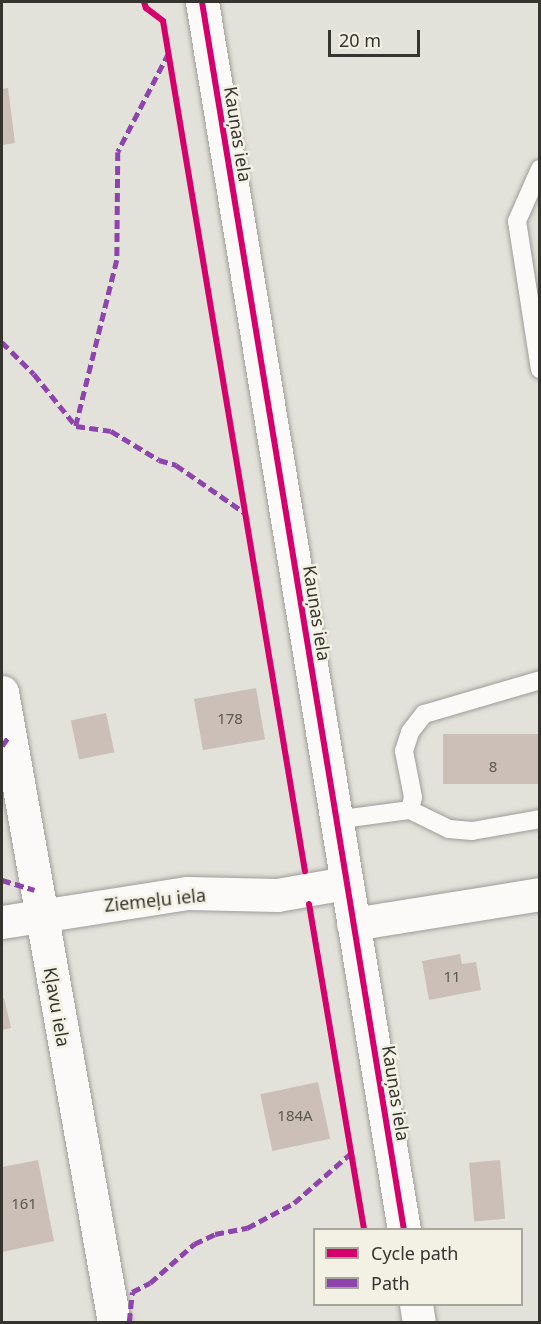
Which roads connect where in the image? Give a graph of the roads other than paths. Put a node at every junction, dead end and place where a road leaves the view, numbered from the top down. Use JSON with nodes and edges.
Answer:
{"nodes":[{"id":1,"x":202,"y":2,"type":"edge"},
{"id":2,"x":540,"y":169,"type":"edge"},
{"id":3,"x":540,"y":369,"type":"edge"},
{"id":4,"x":540,"y":680,"type":"edge"},
{"id":5,"x":2,"y":692,"type":"edge"},
{"id":6,"x":410,"y":810,"type":"junction"},
{"id":7,"x":540,"y":819,"type":"edge"},
{"id":8,"x":335,"y":820,"type":"junction"},
{"id":9,"x":346,"y":883,"type":"junction"},
{"id":10,"x":540,"y":894,"type":"edge"},
{"id":11,"x":40,"y":915,"type":"junction"},
{"id":12,"x":2,"y":922,"type":"edge"},
{"id":13,"x":353,"y":924,"type":"junction"},
{"id":14,"x":404,"y":1228,"type":"edge"},
{"id":15,"x":416,"y":1306,"type":"edge"},
{"id":16,"x":114,"y":1323,"type":"edge"},
{"id":17,"x":419,"y":1323,"type":"edge"}],
"edges":[{"from":1,"to":8,"type":"street","name":"Kauņas iela"},
{"from":2,"to":3,"type":"lane"},
{"from":4,"to":6,"type":"lane"},
{"from":5,"to":11,"type":"street","name":"Kļavu iela"},
{"from":6,"to":7,"type":"lane"},
{"from":6,"to":8,"type":"lane"},
{"from":8,"to":9,"type":"street","name":"Kauņas iela"},
{"from":9,"to":11,"type":"street","name":"Ziemeļu iela"},
{"from":9,"to":13,"type":"street","name":"Kauņas iela"},
{"from":10,"to":13,"type":"street"},
{"from":11,"to":12,"type":"street","name":"Ziemeļu iela"},
{"from":11,"to":16,"type":"street","name":"Kļavu iela"},
{"from":13,"to":14,"type":"street","name":"Kauņas iela"},
{"from":15,"to":17,"type":"street"}]}
